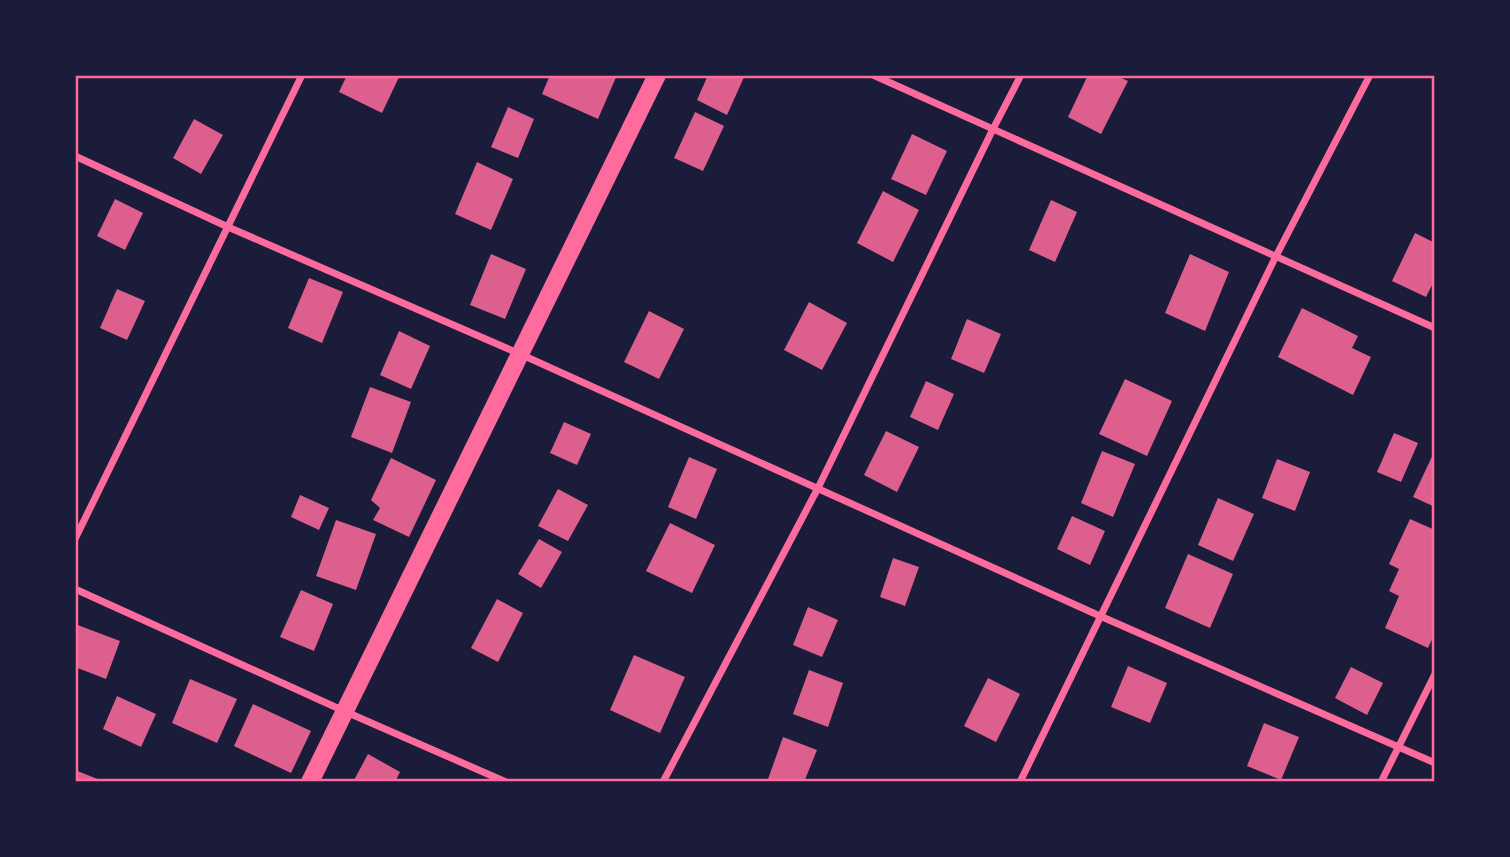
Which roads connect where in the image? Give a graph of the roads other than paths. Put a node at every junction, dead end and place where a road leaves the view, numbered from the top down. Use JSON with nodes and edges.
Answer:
{"nodes":[{"id":1,"x":302,"y":75,"type":"edge"},
{"id":2,"x":657,"y":75,"type":"edge"},
{"id":3,"x":873,"y":75,"type":"edge"},
{"id":4,"x":1021,"y":75,"type":"edge"},
{"id":5,"x":1370,"y":75,"type":"edge"},
{"id":6,"x":993,"y":129,"type":"junction"},
{"id":7,"x":75,"y":156,"type":"edge"},
{"id":8,"x":228,"y":227,"type":"junction"},
{"id":9,"x":1276,"y":256,"type":"junction"},
{"id":10,"x":1435,"y":328,"type":"edge"},
{"id":11,"x":520,"y":354,"type":"junction"},
{"id":12,"x":818,"y":488,"type":"junction"},
{"id":13,"x":75,"y":539,"type":"edge"},
{"id":14,"x":75,"y":589,"type":"edge"},
{"id":15,"x":1100,"y":616,"type":"junction"},
{"id":16,"x":1435,"y":674,"type":"edge"},
{"id":17,"x":344,"y":711,"type":"junction"},
{"id":18,"x":1398,"y":747,"type":"junction"},
{"id":19,"x":1435,"y":763,"type":"edge"},
{"id":20,"x":310,"y":782,"type":"edge"},
{"id":21,"x":506,"y":782,"type":"edge"},
{"id":22,"x":663,"y":782,"type":"edge"},
{"id":23,"x":1020,"y":782,"type":"edge"},
{"id":24,"x":1381,"y":782,"type":"edge"}],
"edges":[{"from":1,"to":8,"type":"street"},
{"from":2,"to":11,"type":"main road"},
{"from":3,"to":6,"type":"street"},
{"from":4,"to":6,"type":"street"},
{"from":5,"to":9,"type":"street"},
{"from":6,"to":9,"type":"street"},
{"from":6,"to":12,"type":"street"},
{"from":7,"to":8,"type":"street"},
{"from":8,"to":11,"type":"street"},
{"from":8,"to":13,"type":"street"},
{"from":9,"to":10,"type":"street"},
{"from":9,"to":15,"type":"street"},
{"from":11,"to":12,"type":"street"},
{"from":11,"to":17,"type":"main road"},
{"from":12,"to":15,"type":"street"},
{"from":12,"to":22,"type":"street"},
{"from":14,"to":17,"type":"street"},
{"from":15,"to":18,"type":"street"},
{"from":15,"to":23,"type":"street"},
{"from":16,"to":18,"type":"street"},
{"from":17,"to":20,"type":"main road"},
{"from":17,"to":21,"type":"street"},
{"from":18,"to":19,"type":"street"},
{"from":18,"to":24,"type":"street"}]}
